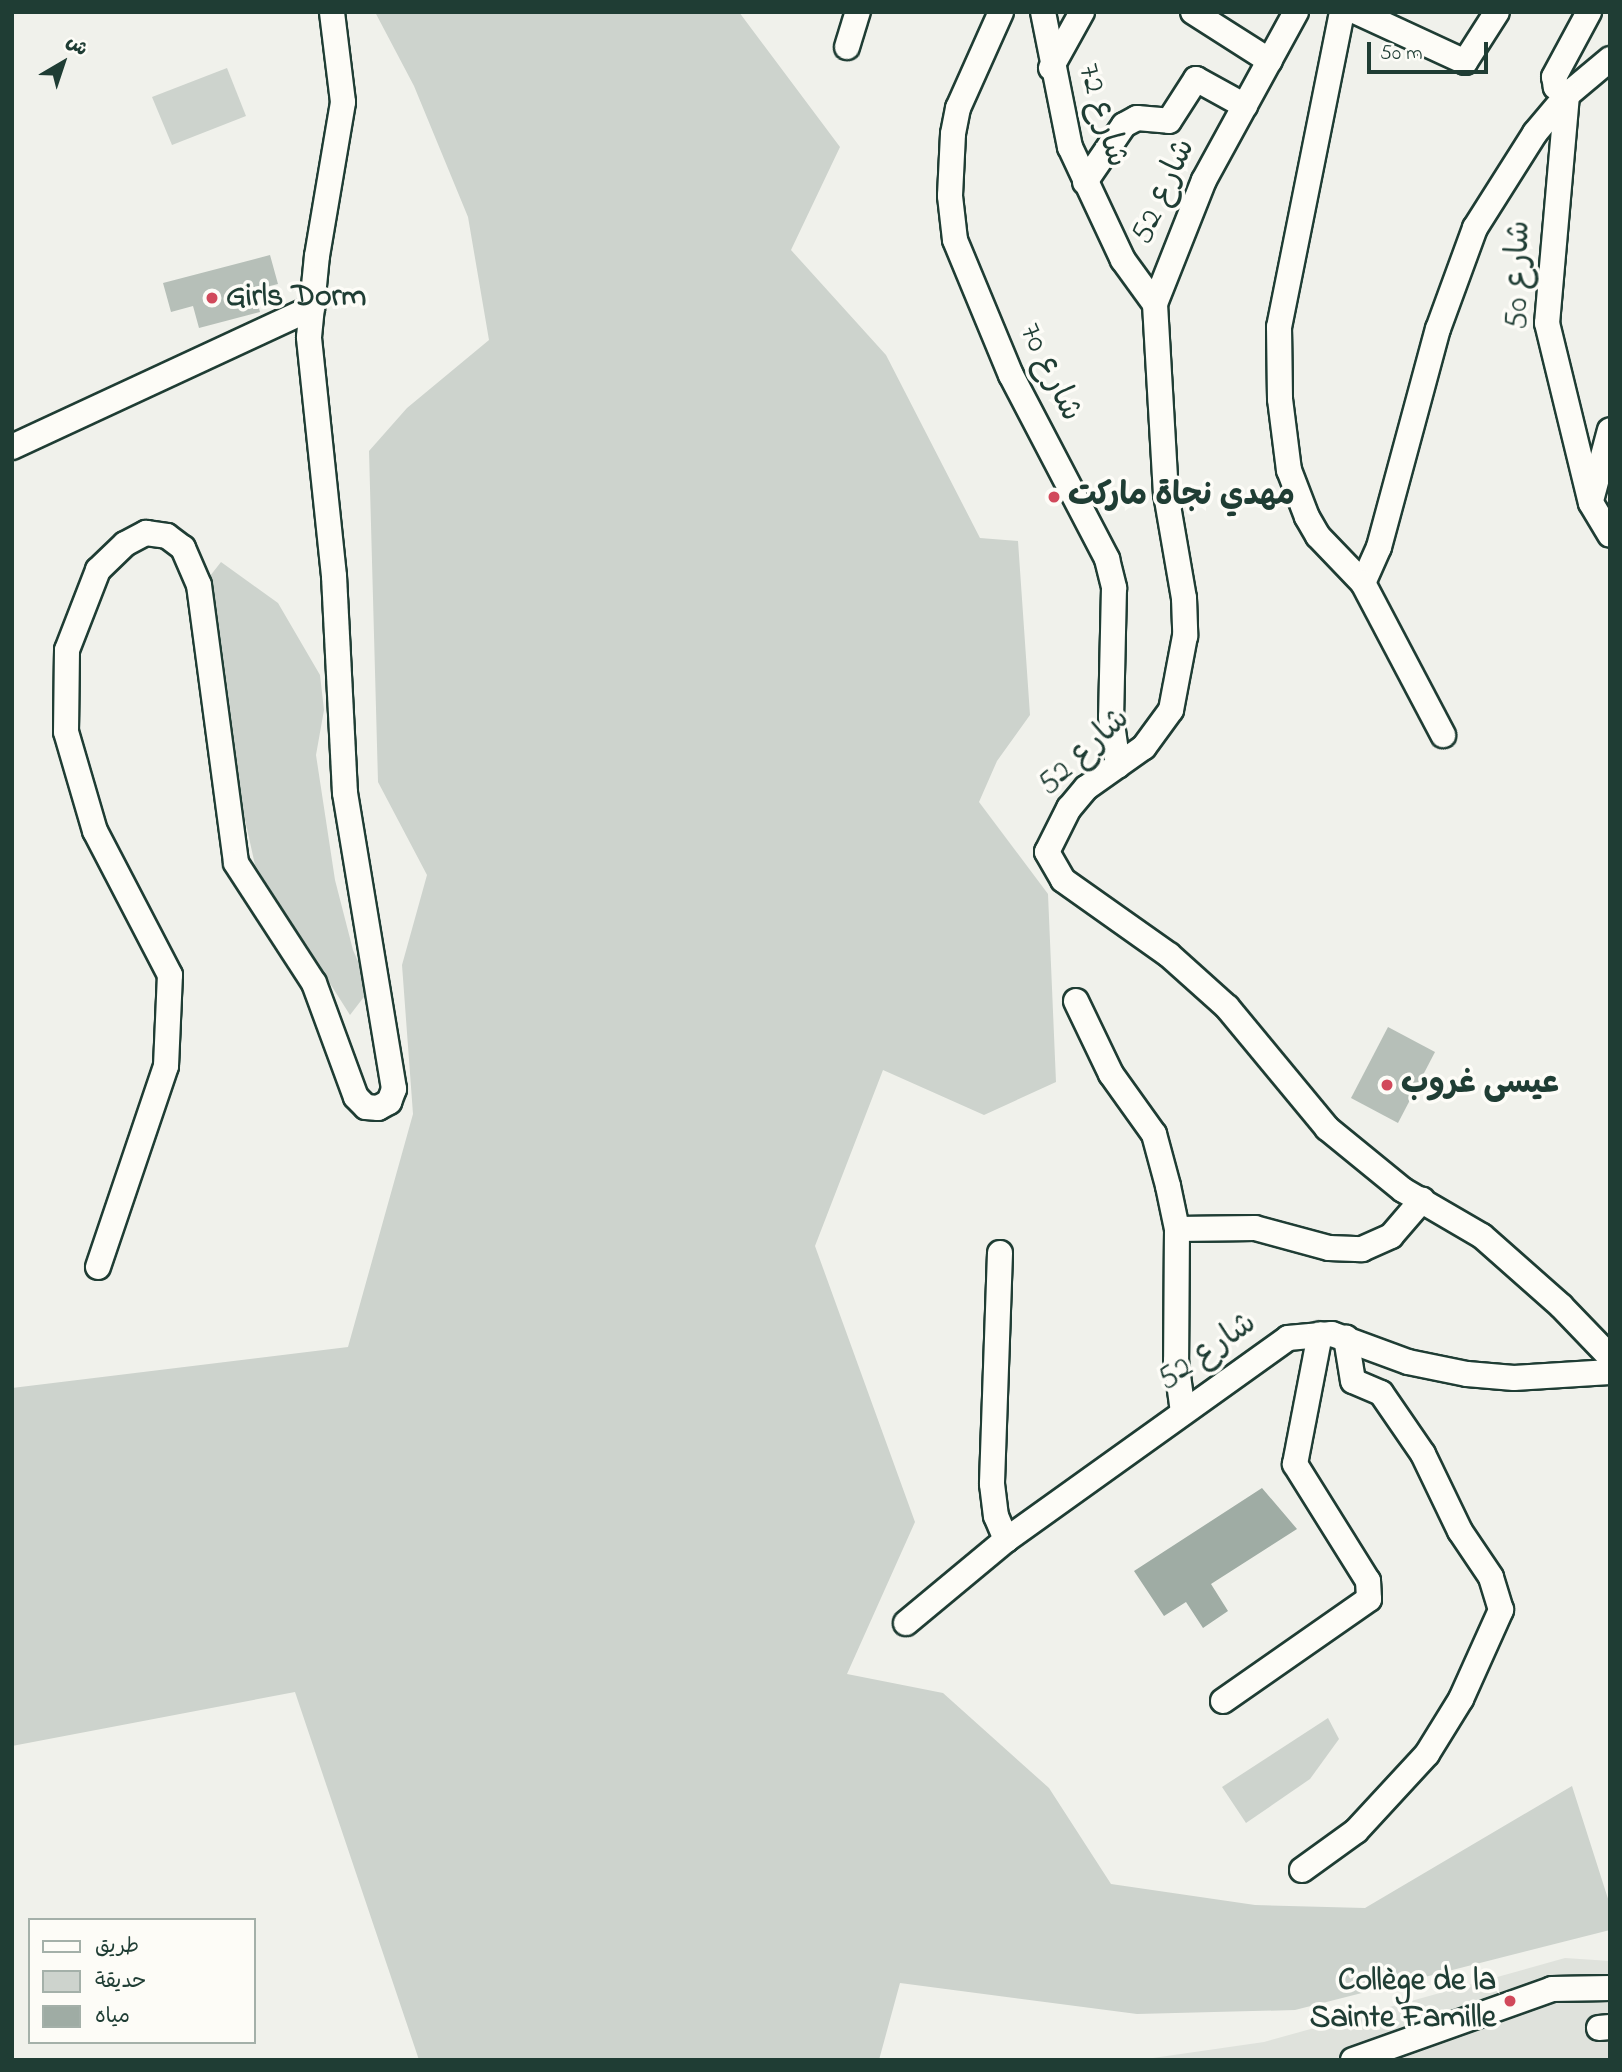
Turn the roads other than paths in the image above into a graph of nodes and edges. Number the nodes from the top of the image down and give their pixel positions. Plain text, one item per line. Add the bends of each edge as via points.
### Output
1 (858, 12) edge
2 (1002, 12) edge
3 (1043, 12) edge
4 (1082, 12) edge
5 (1193, 12) edge
6 (1296, 12) edge
7 (1342, 12) edge
8 (1357, 12) edge
9 (1497, 12) edge
10 (1590, 12) edge
11 (335, 24) edge
12 (847, 47) dead end
13 (1610, 60) edge
14 (1270, 61) junction
15 (1051, 68) junction
16 (1567, 95) junction
17 (1245, 106) junction
18 (1085, 181) junction
19 (1155, 304) junction
20 (312, 308) junction
21 (278, 322) junction
22 (309, 337) junction
23 (1610, 430) edge
24 (12, 447) edge
25 (1591, 503) junction
26 (1610, 535) edge
27 (1363, 583) junction
28 (1443, 735) dead end
29 (1118, 765) junction
30 (1076, 1001) dead end
31 (1422, 1199) junction
32 (1177, 1229) junction
33 (1000, 1253) dead end
34 (98, 1267) dead end
35 (1320, 1334) junction
36 (1346, 1338) junction
37 (1610, 1357) edge
38 (1610, 1372) edge
39 (1183, 1412) junction
40 (1006, 1540) junction
41 (905, 1623) dead end
42 (1223, 1701) dead end
43 (1302, 1870) dead end
44 (1610, 1988) edge
45 (1353, 2060) edge

1 - 12 street
2 - 29 street, شارع 70 via 958,108 950,196 955,240 1011,374 1107,559 1114,588 1111,717
3 - 15 street, شارع 72
4 - 15 street
5 - 14 street
6 - 14 street, شارع 52
7 - 27 street via 1279,327 1280,399 1289,470 1307,517 1318,536
8 - 9 street via 1465,62
10 - 16 street, شارع 50 via 1555,77 1556,88
11 - 20 street via 344,102
13 - 16 street
14 - 17 street, شارع 52
15 - 18 street, شارع 72 via 1058,108
16 - 25 street, شارع 50 via 1547,323
16 - 27 street via 1517,159 1475,228 1438,329 1382,536
17 - 18 street via 1196,79 1169,121 1137,118 1124,125
17 - 19 street, شارع 52 via 1177,237
18 - 19 street, شارع 72 via 1123,260
19 - 29 street, شارع 52 via 1166,494 1179,557 1185,636 1171,710 1144,747
20 - 21 street
20 - 22 street
21 - 22 street
21 - 24 street
22 - 34 street via 334,576 345,793 394,1089 389,1102 378,1108 366,1107 356,1097 314,983 236,863 199,585 183,548 167,536 146,533 125,544 98,570 67,650 66,732 95,831 170,975 166,1066
23 - 25 street
25 - 26 street, شارع 50
27 - 28 street
29 - 31 street, شارع 52 via 1086,788 1056,825 1047,852 1054,870 1169,955 1227,1007 1327,1128
30 - 32 street via 1111,1074 1154,1134
31 - 32 street via 1391,1236 1362,1249 1329,1248 1255,1228
31 - 37 street, شارع 52 via 1482,1236 1562,1306
32 - 39 street via 1176,1361
33 - 40 street via 992,1484 996,1516
35 - 36 street, شارع 52
35 - 39 street, شارع 52 via 1269,1347
35 - 42 street via 1295,1464 1368,1581 1368,1599
36 - 38 street, شارع 52 via 1408,1362 1467,1374 1527,1378
36 - 43 street via 1353,1381 1381,1393 1423,1454 1460,1531 1491,1577 1501,1610 1461,1699 1427,1754 1356,1831
39 - 40 street, شارع 52
40 - 41 street, شارع 52
44 - 45 street via 1552,1989

